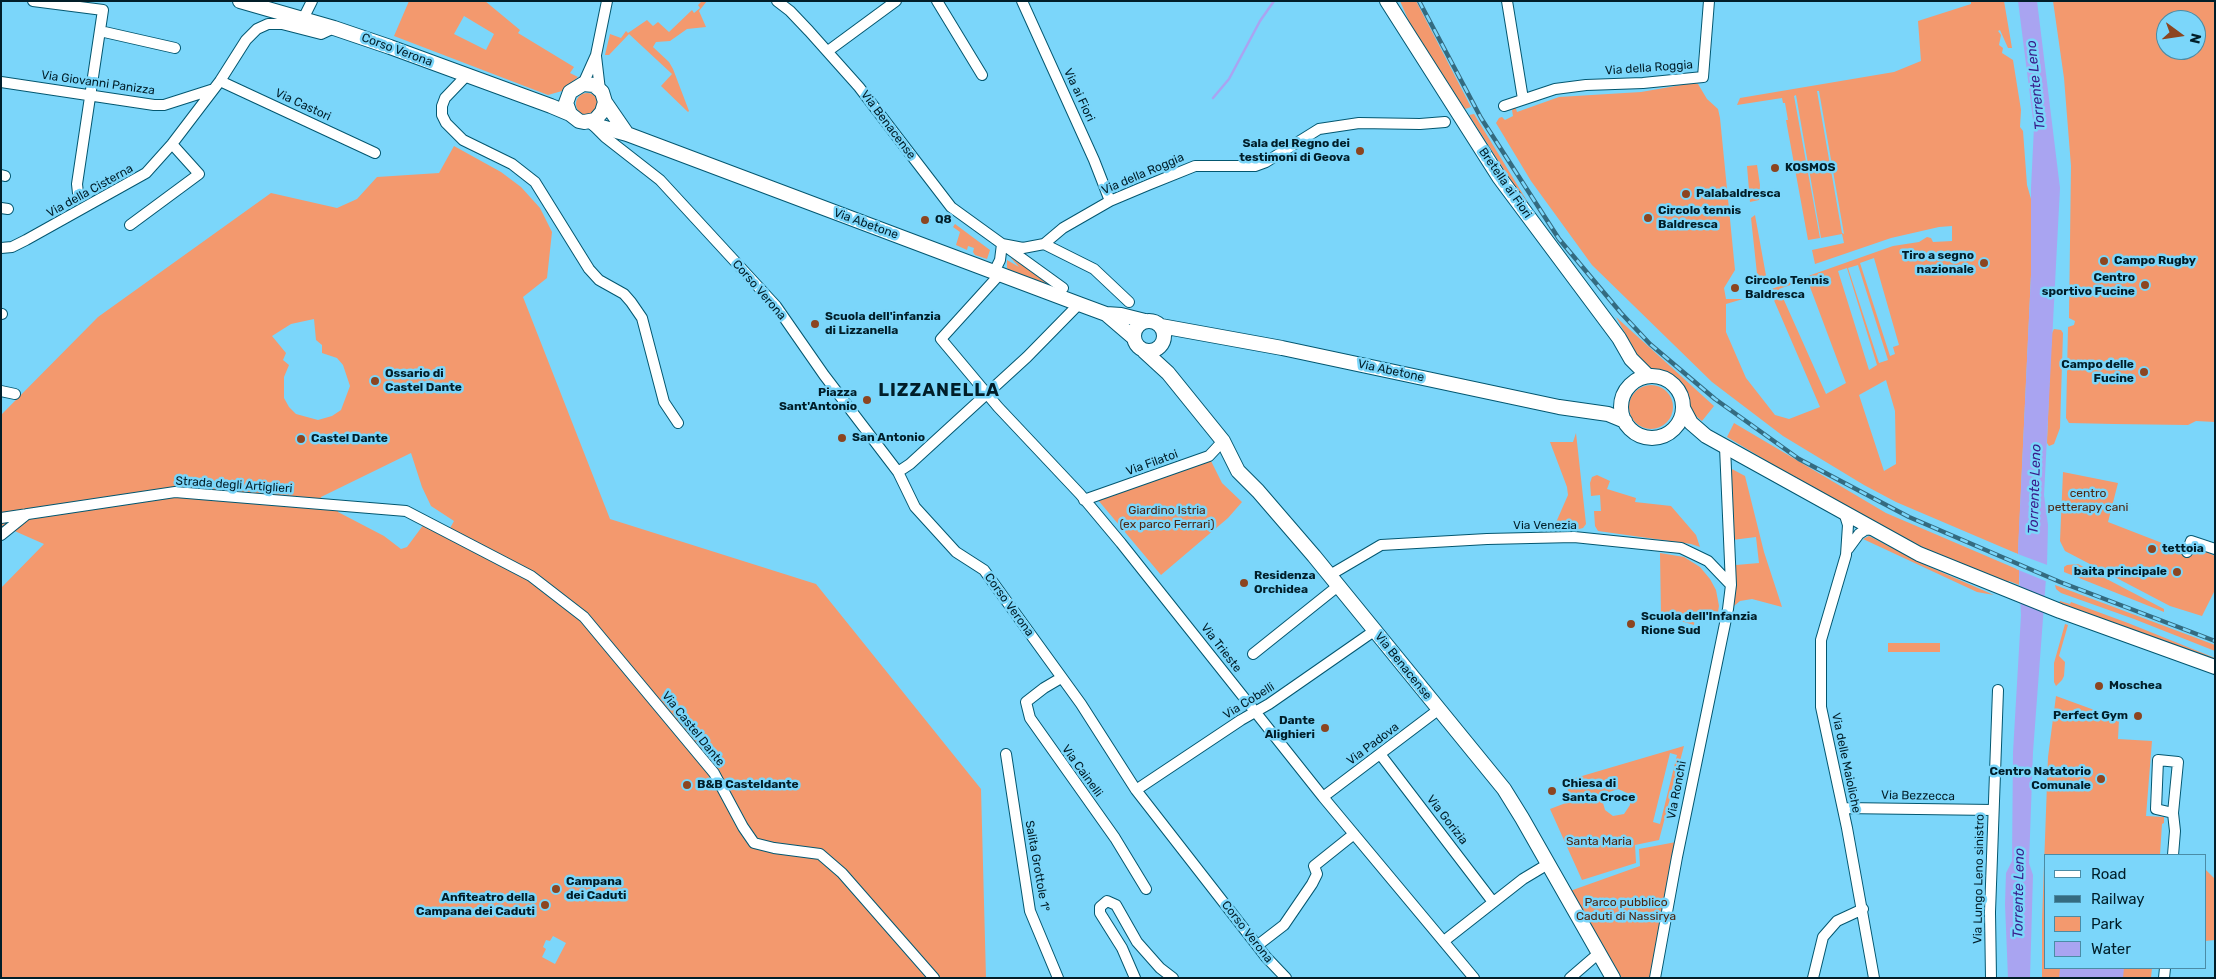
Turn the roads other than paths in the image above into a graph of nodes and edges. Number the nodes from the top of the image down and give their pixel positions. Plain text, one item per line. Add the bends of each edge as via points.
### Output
1 (33, 1) edge
2 (240, 1) edge
3 (312, 1) edge
4 (607, 1) edge
5 (777, 1) edge
6 (896, 1) edge
7 (937, 1) edge
8 (1022, 1) edge
9 (1387, 1) edge
10 (1508, 1) edge
11 (1709, 1) edge
12 (302, 19) junction
13 (334, 28) junction
14 (100, 31) junction
15 (175, 48) dead end
16 (828, 51) junction
17 (596, 55) junction
18 (467, 75) junction
19 (982, 75) dead end
20 (1, 82) edge
21 (583, 84) junction
22 (217, 85) junction
23 (89, 95) junction
24 (602, 96) junction
25 (567, 97) junction
26 (1523, 99) junction
27 (551, 106) junction
28 (1504, 106) dead end
29 (570, 114) junction
30 (590, 121) junction
31 (1445, 122) dead end
32 (627, 134) junction
33 (172, 144) junction
34 (375, 153) dead end
35 (78, 193) dead end
36 (1110, 201) junction
37 (130, 225) dead end
38 (1, 241) edge
39 (1002, 244) junction
40 (1044, 244) junction
41 (7, 248) edge
42 (997, 273) junction
43 (1064, 288) dead end
44 (1129, 302) dead end
45 (1078, 304) junction
46 (1106, 314) junction
47 (1145, 321) junction
48 (1161, 326) junction
49 (1195, 332) junction
50 (1134, 338) junction
51 (1162, 345) junction
52 (1144, 351) junction
53 (1631, 359) junction
54 (1168, 373) junction
55 (1648, 376) junction
56 (1630, 386) junction
57 (1, 391) edge
58 (15, 394) dead end
59 (988, 394) junction
60 (1683, 408) junction
61 (1586, 410) junction
62 (1625, 421) junction
63 (678, 423) dead end
64 (1670, 432) junction
65 (1706, 436) junction
66 (1223, 441) junction
67 (1725, 447) junction
68 (898, 472) junction
69 (1084, 500) junction
70 (406, 511) joint
71 (1844, 512) junction
72 (28, 513) junction
73 (3, 516) edge
74 (1874, 528) junction
75 (1, 535) edge
76 (2215, 549) edge
77 (2187, 552) dead end
78 (1846, 555) junction
79 (1334, 581) junction
80 (1731, 585) junction
81 (1374, 631) junction
82 (1253, 654) dead end
83 (2215, 667) edge
84 (1061, 678) junction
85 (1998, 690) dead end
86 (1438, 710) junction
87 (1255, 712) junction
88 (1006, 754) dead end
89 (1380, 754) junction
90 (1136, 790) junction
91 (1323, 797) junction
92 (1843, 808) junction
93 (1993, 810) junction
94 (2173, 813) junction
95 (1354, 834) junction
96 (2173, 854) edge
97 (1548, 864) junction
98 (1146, 889) dead end
99 (1493, 902) junction
100 (1863, 909) junction
101 (1444, 941) junction
102 (1258, 945) junction
103 (1599, 953) junction
104 (934, 978) edge
105 (1058, 978) edge
106 (1135, 978) edge
107 (1173, 978) edge
108 (1286, 978) edge
109 (1474, 978) edge
110 (1570, 978) edge
111 (1613, 978) edge
112 (1655, 978) edge
113 (1813, 978) edge
114 (1874, 978) edge
115 (1991, 978) edge

1 - 14 street via 103,10
2 - 12 main road, Corso Verona
3 - 12 street
4 - 17 street
5 - 16 street, Via Benacense
6 - 16 street
7 - 19 street
8 - 36 street, Via ai Fiori
9 - 53 main road, Bretella ai Fiori via 1498,177 1619,338
10 - 26 street
11 - 26 street, Via della Roggia via 1703,77 1586,85 1555,89
12 - 13 main road, Corso Verona
13 - 18 main road, Corso Verona
13 - 22 street via 322,34 282,24 263,26 251,34
14 - 15 street
14 - 23 street
16 - 39 street, Via Benacense via 877,109 951,207
17 - 21 street
17 - 24 street
18 - 27 main road, Corso Verona
18 - 63 street via 445,98 442,115 446,123 462,140 512,164 535,182 589,269 600,280 624,294 642,318 664,402
20 - 23 street, Via Giovanni Panizza
21 - 24 main road via 594,85
21 - 25 main road via 573,88
22 - 23 street, Via Giovanni Panizza via 164,105
22 - 33 street, Via della Cisterna
22 - 34 street, Via Castori
23 - 35 street
24 - 30 main road via 599,116
24 - 32 main road
25 - 27 main road
25 - 29 main road
26 - 28 street, Via della Roggia
27 - 29 main road, Corso Verona
29 - 30 main road via 579,121
30 - 32 main road, Via Abetone
30 - 68 street, Corso Verona via 605,137 660,180 776,306 824,375 860,416
31 - 36 street, Via della Roggia via 1359,122 1320,129 1255,166 1195,166
32 - 42 main road, Via Abetone
33 - 37 street via 198,174
33 - 41 street, Via della Cisterna via 146,173
36 - 40 street, Via della Roggia via 1063,228
38 - 41 street
39 - 40 street via 1023,248
39 - 42 street
39 - 43 street, Via Benacense
40 - 44 street via 1094,269
42 - 45 main road, Via Abetone
42 - 59 street, Via Trieste via 941,339
45 - 46 main road, Via Abetone
45 - 59 street
46 - 47 main road
46 - 50 main road
47 - 48 main road
47 - 50 main road via 1135,329
48 - 49 main road, Via Abetone
48 - 51 main road via 1164,335
49 - 51 main road
49 - 61 main road, Via Abetone
50 - 52 main road
51 - 52 main road via 1153,351
51 - 54 main road, Via Benacense
52 - 54 main road, Via Benacense
53 - 55 main road, Bretella ai Fiori
53 - 56 main road, Bretella ai Fiori
54 - 66 main road, Via Benacense
55 - 56 main road
55 - 60 main road via 1673,384 1682,398
56 - 61 main road via 1611,404
56 - 62 main road via 1622,408
57 - 58 street
59 - 68 street
59 - 69 street, Via Trieste
60 - 64 main road via 1678,424
60 - 65 main road via 1691,423
61 - 62 main road
62 - 64 main road via 1633,431 1649,438
64 - 65 main road
65 - 67 main road
66 - 69 street, Via Filatoi via 1209,456
66 - 79 main road, Via Benacense via 1238,471 1258,490
67 - 71 main road
67 - 80 street
68 - 84 street, Corso Verona via 915,508 956,552 984,570
69 - 87 street, Via Trieste
70 - 72 street, Strada degli Artiglieri via 175,492
70 - 104 street, Via Castel Dante via 531,576 584,618 714,773 754,843 820,854 842,873
71 - 74 main road
71 - 78 street, Via delle Maioliche via 1848,525
72 - 73 street, Strada degli Artiglieri
72 - 75 street
74 - 78 street, Via delle Maioliche via 1859,534
74 - 83 main road via 1919,554 2060,611
76 - 77 street via 2191,541
78 - 92 street, Via delle Maioliche via 1824,626 1821,660 1821,708
79 - 80 street, Via Venezia via 1381,545 1574,538 1681,548 1708,561
79 - 81 main road, Via Benacense
79 - 82 street, Via Venezia
80 - 112 street, Via Ronchi
81 - 86 main road, Via Benacense
81 - 87 street, Via Cobelli
84 - 90 street, Corso Verona
84 - 98 street, Via Cainelli via 1026,702 1030,718 1115,838
85 - 93 street, Via Lungo Leno sinistro
86 - 89 street, Via Padova
86 - 97 main road, Via Benacense via 1504,789
87 - 90 street, Via Cobelli
87 - 91 street, Via Trieste
88 - 105 street, Salita Grottole 1° via 1030,911
89 - 91 street, Via Padova
89 - 99 street, Via Gorizia
90 - 102 street, Corso Verona
91 - 95 street, Via Trieste
92 - 93 street, Via Bezzecca
92 - 100 street, Via delle Maioliche
93 - 115 street, Via Lungo Leno sinistro
94 - 94 street via 2178,762 2158,760 2156,809
94 - 96 street
95 - 101 street, Via Trieste
95 - 102 street via 1314,866 1317,874 1312,884 1284,925
97 - 99 street
97 - 103 main road, Via Benacense
99 - 101 street
100 - 113 street via 1837,921 1823,936
100 - 114 street, Via delle Maioliche
101 - 109 street, Via Trieste
102 - 108 street, Corso Verona
103 - 110 street
103 - 111 main road, Via Benacense
106 - 107 street via 1122,948 1100,913 1100,907 1107,901 1116,904 1137,942

